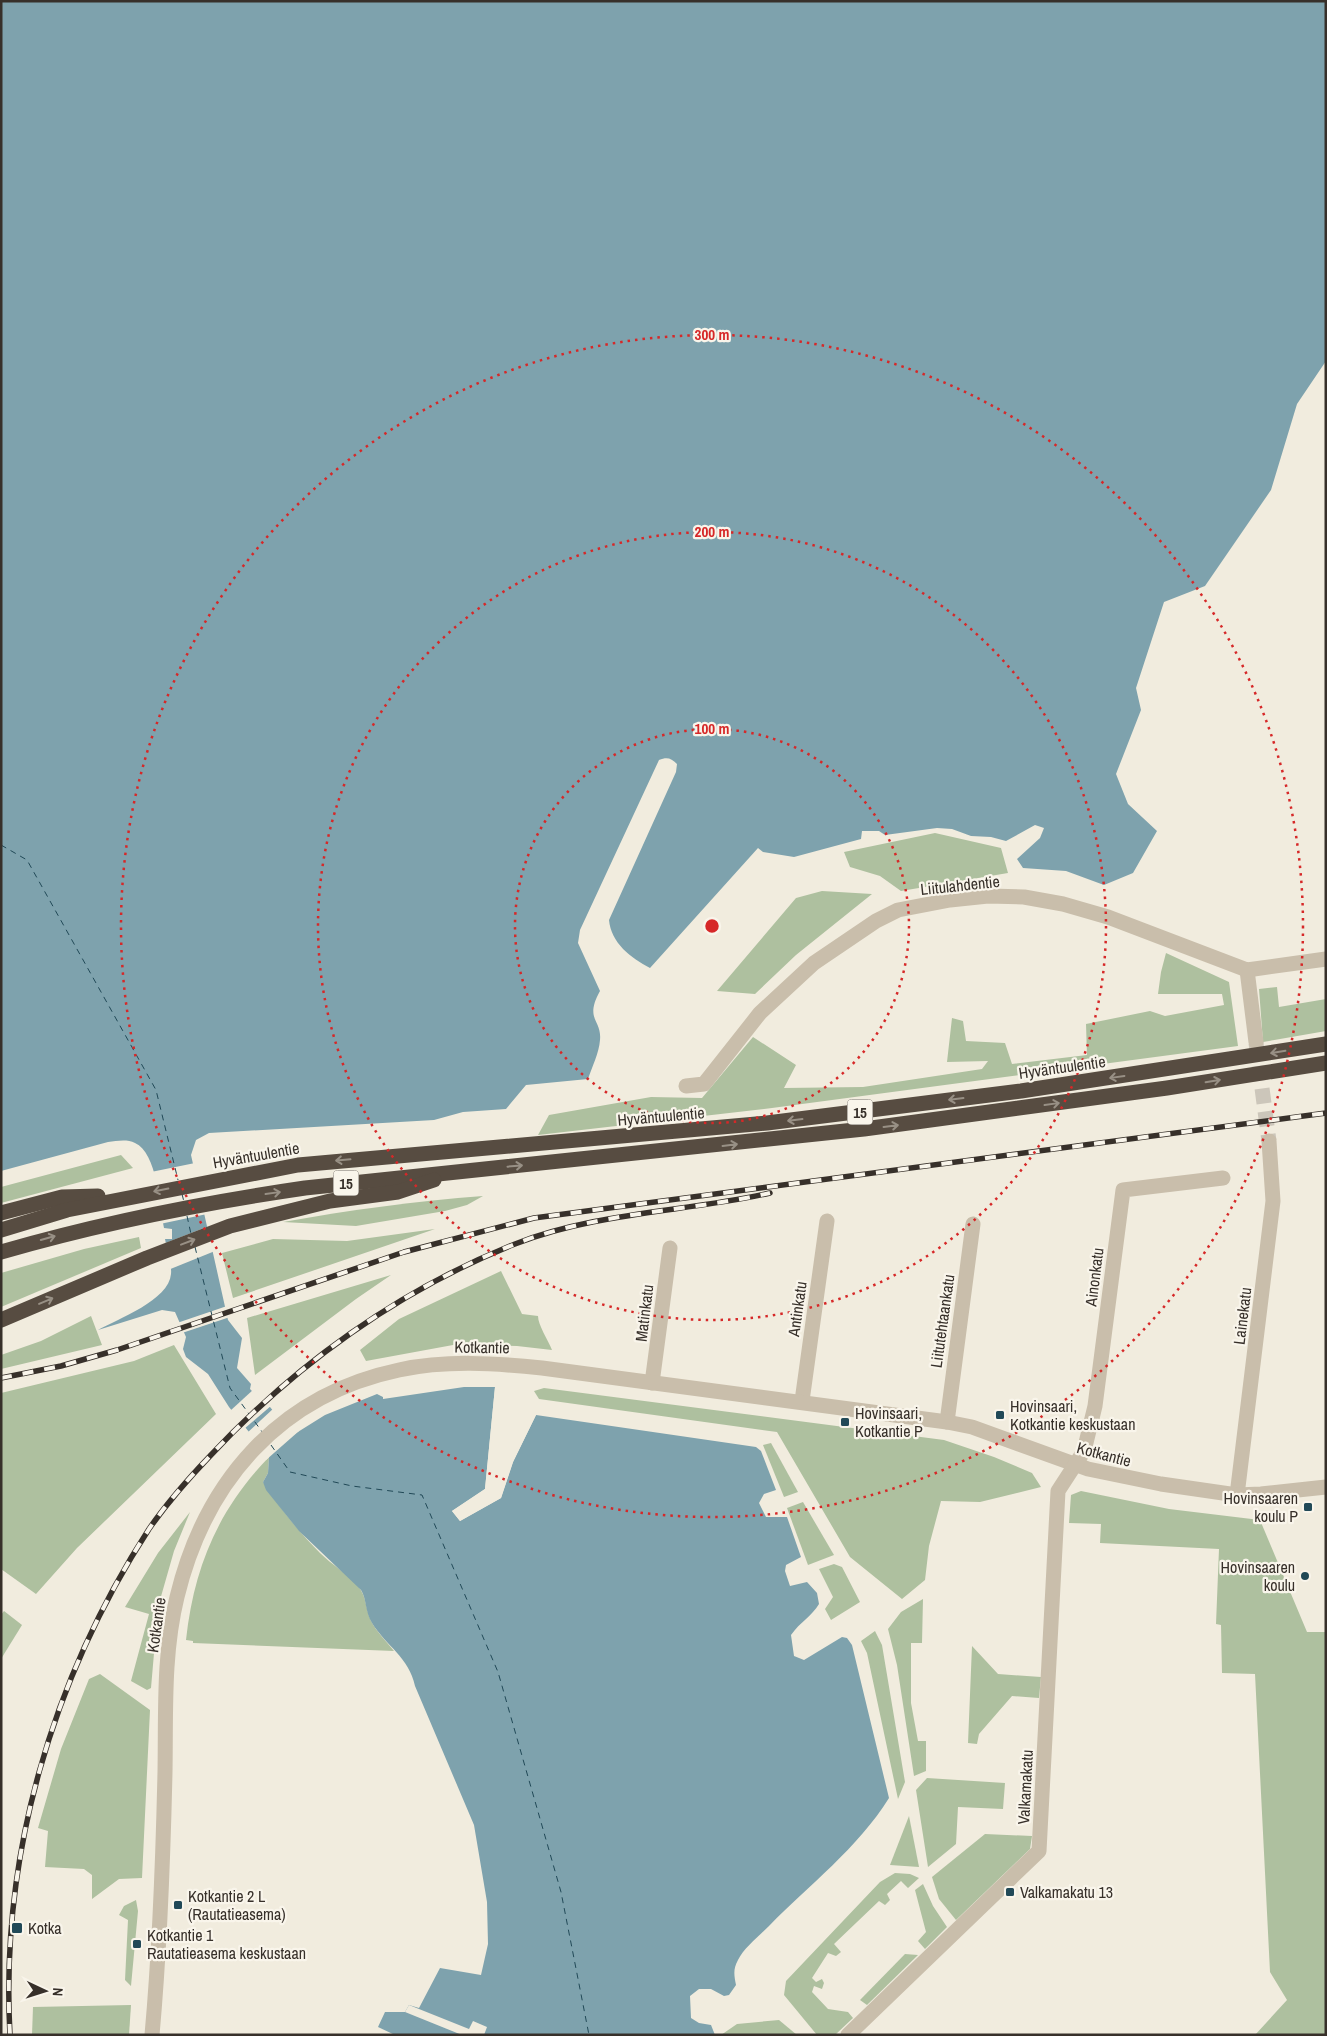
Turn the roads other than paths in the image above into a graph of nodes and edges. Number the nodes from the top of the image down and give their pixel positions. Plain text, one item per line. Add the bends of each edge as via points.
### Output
1 (1326, 959) edge
2 (1247, 970) junction
3 (1256, 1042) tunnel mouth
4 (1326, 1044) edge
5 (1326, 1062) edge
6 (686, 1086) dead end
7 (1269, 1141) tunnel mouth
8 (466, 1170) junction
9 (1223, 1178) dead end
10 (135, 1195) junction
11 (1, 1212) edge
12 (827, 1221) dead end
13 (973, 1224) dead end
14 (1, 1230) edge
15 (670, 1248) dead end
16 (1, 1252) edge
17 (1, 1320) edge
18 (652, 1382) junction
19 (802, 1401) junction
20 (947, 1422) junction
21 (1075, 1465) junction
22 (1326, 1487) edge
23 (1237, 1494) junction
24 (152, 2035) edge
25 (848, 2035) edge

1 - 2 street, Liitulahdentie
2 - 3 street
2 - 6 street, Liitulahdentie via 1108,917 1063,904 1033,899 978,897 898,910 814,963 760,1012 704,1084
4 -> 10 highway, Hyväntuulentie / 15 via 1022,1091 777,1122 298,1165
8 -> 5 highway, 15 via 864,1129 1167,1088
7 - 23 street, Lainekatu via 1273,1201
16 -> 8 highway, 15 via 64,1234 225,1200
17 -> 8 highway via 230,1226 330,1201 398,1192
9 - 21 street, Ainonkatu via 1123,1190 1095,1406 1084,1451
10 - 11 highway via 62,1197
10 - 14 highway, Hyväntuulentie / 15 via 67,1210
12 - 19 street, Antinkatu
13 - 20 street, Liitutehtaankatu
15 - 18 street, Matinkatu
18 - 19 street, Kotkantie
18 - 24 street, Kotkantie via 496,1363 400,1370 327,1394 289,1418 247,1456 218,1494 194,1542 176,1599 166,1695
19 - 20 street, Kotkantie
20 - 21 street, Kotkantie via 972,1427
21 - 23 street, Kotkantie via 1123,1478
21 - 25 street, Valkamakatu via 1058,1491 1039,1851
22 - 23 street, Kotkantie

